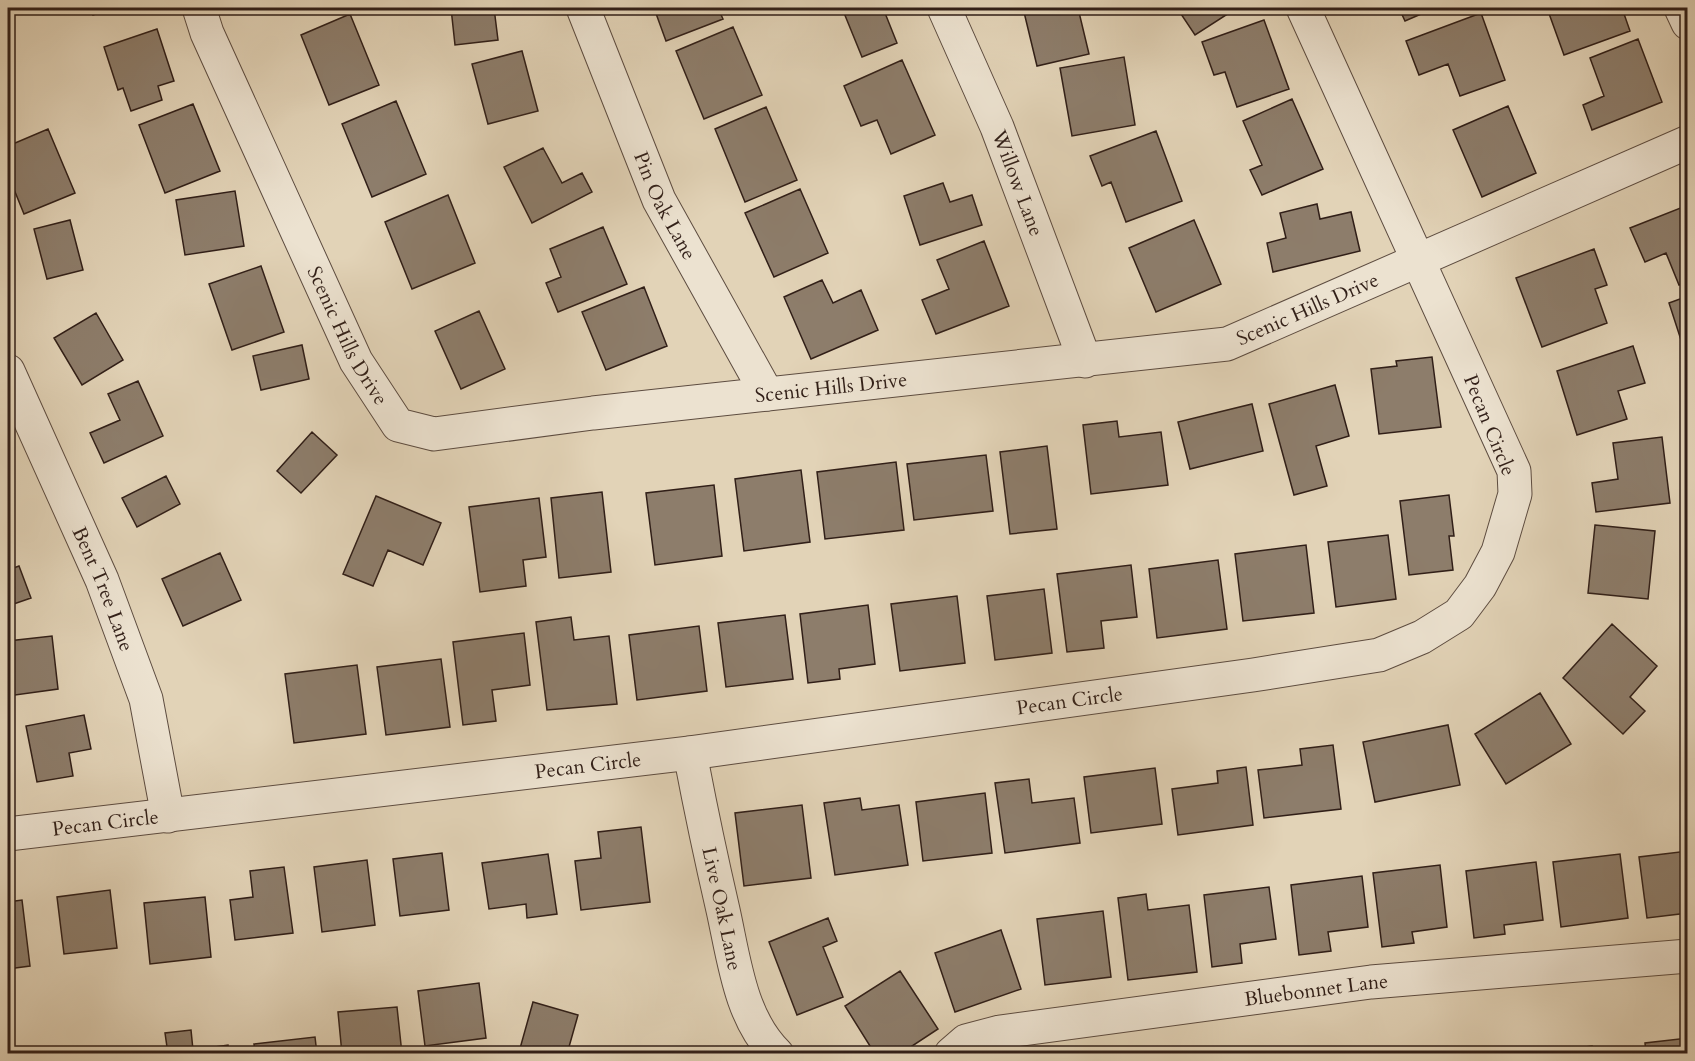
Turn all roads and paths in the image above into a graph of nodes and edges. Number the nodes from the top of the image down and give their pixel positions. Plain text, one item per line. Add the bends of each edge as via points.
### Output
1 (199, 8) edge
2 (582, 8) edge
3 (944, 8) edge
4 (1303, 8) edge
5 (1681, 8) edge
6 (1688, 23) edge
7 (1688, 142) edge
8 (1419, 260) junction
9 (1085, 361) junction
10 (8, 371) edge
11 (767, 394) junction
12 (690, 753) junction
13 (168, 816) junction
14 (8, 834) edge
15 (1688, 956) edge
16 (777, 1053) edge
17 (951, 1053) edge

1 - 11 street, Scenic Hills Drive via 356,361 398,425 434,434
2 - 11 street, Pin Oak Lane via 659,200
3 - 9 street, Willow Lane via 997,126
4 - 8 street, Pecan Circle
5 - 6 street
7 - 8 street, Scenic Hills Drive
8 - 9 street, Scenic Hills Drive via 1227,344
8 - 12 street, Pecan Circle via 1514,471 1515,494 1498,552 1459,614 1422,637 1379,655
9 - 11 street, Scenic Hills Drive
10 - 13 street, Bent Tree Lane via 102,580 146,699
12 - 13 street, Pecan Circle
12 - 16 street, Live Oak Lane via 743,996 766,1043
13 - 14 street, Pecan Circle
15 - 17 street, Bluebonnet Lane via 1371,982 1000,1032 966,1041

